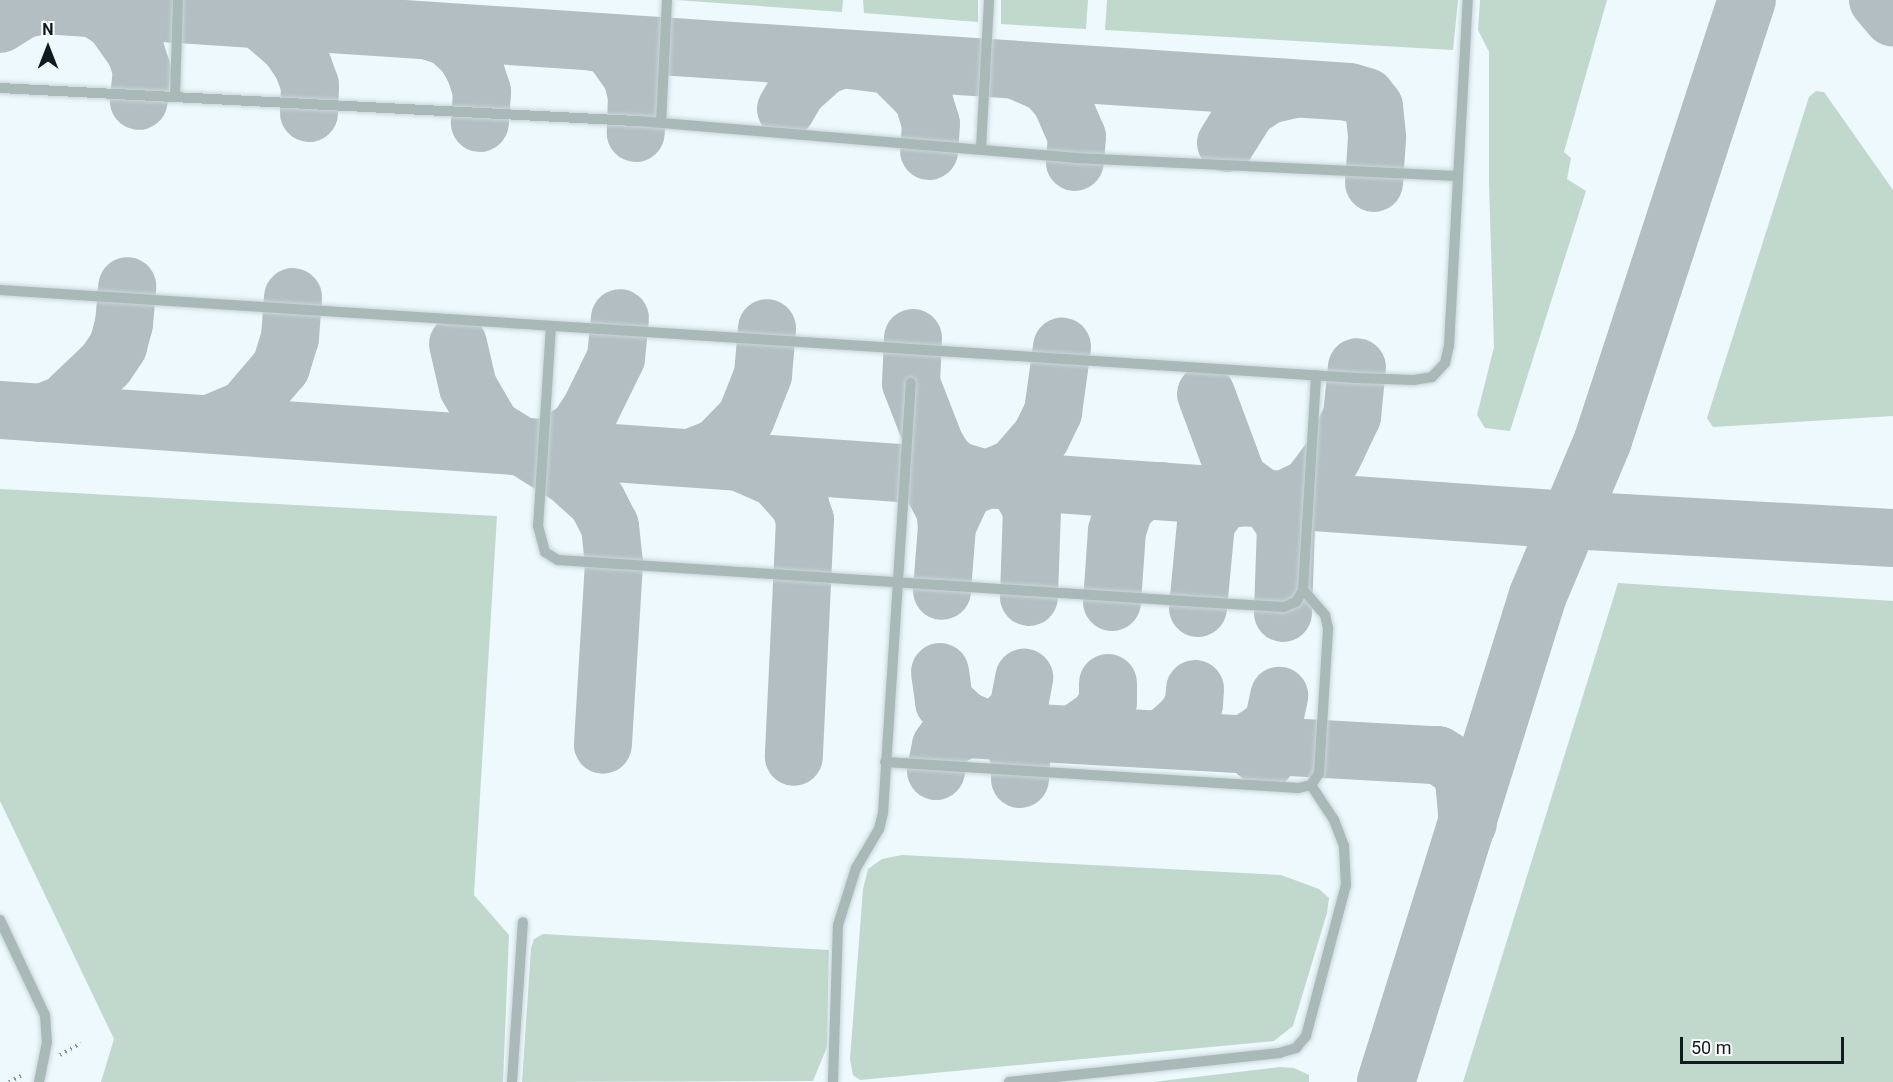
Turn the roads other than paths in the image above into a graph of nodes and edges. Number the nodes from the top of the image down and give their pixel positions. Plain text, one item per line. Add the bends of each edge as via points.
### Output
1 (178, 0) edge
2 (667, 0) edge
3 (989, 0) edge
4 (1468, 0) edge
5 (0, 88) edge
6 (175, 96) junction
7 (661, 123) junction
8 (981, 148) junction
9 (1456, 176) junction
10 (0, 290) edge
11 (551, 326) junction
12 (1316, 375) junction
13 (911, 382) dead end
14 (898, 582) junction
15 (1303, 590) junction
16 (885, 762) junction
17 (1311, 785) junction
18 (0, 920) edge
19 (523, 922) dead end
20 (39, 1082) edge
21 (512, 1082) edge
22 (833, 1082) edge
23 (1009, 1082) edge

1 - 6 lane
2 - 7 lane
3 - 8 lane
4 - 9 lane
5 - 6 lane
6 - 7 lane
7 - 8 lane
8 - 9 lane via 1225,167
9 - 12 lane via 1445,363 1432,377 1414,380
10 - 11 lane
11 - 12 lane
11 - 14 lane via 538,526 545,552 558,560
12 - 15 lane
13 - 14 lane
14 - 15 lane via 1284,607 1296,602
14 - 16 lane
15 - 17 lane via 1325,615 1328,628 1319,773
16 - 17 lane via 1273,787
16 - 22 lane via 879,828 856,868 838,925
17 - 23 lane via 1334,820 1344,846 1346,885 1306,1036 1296,1048
18 - 20 lane via 45,1015 47,1041
19 - 21 lane

